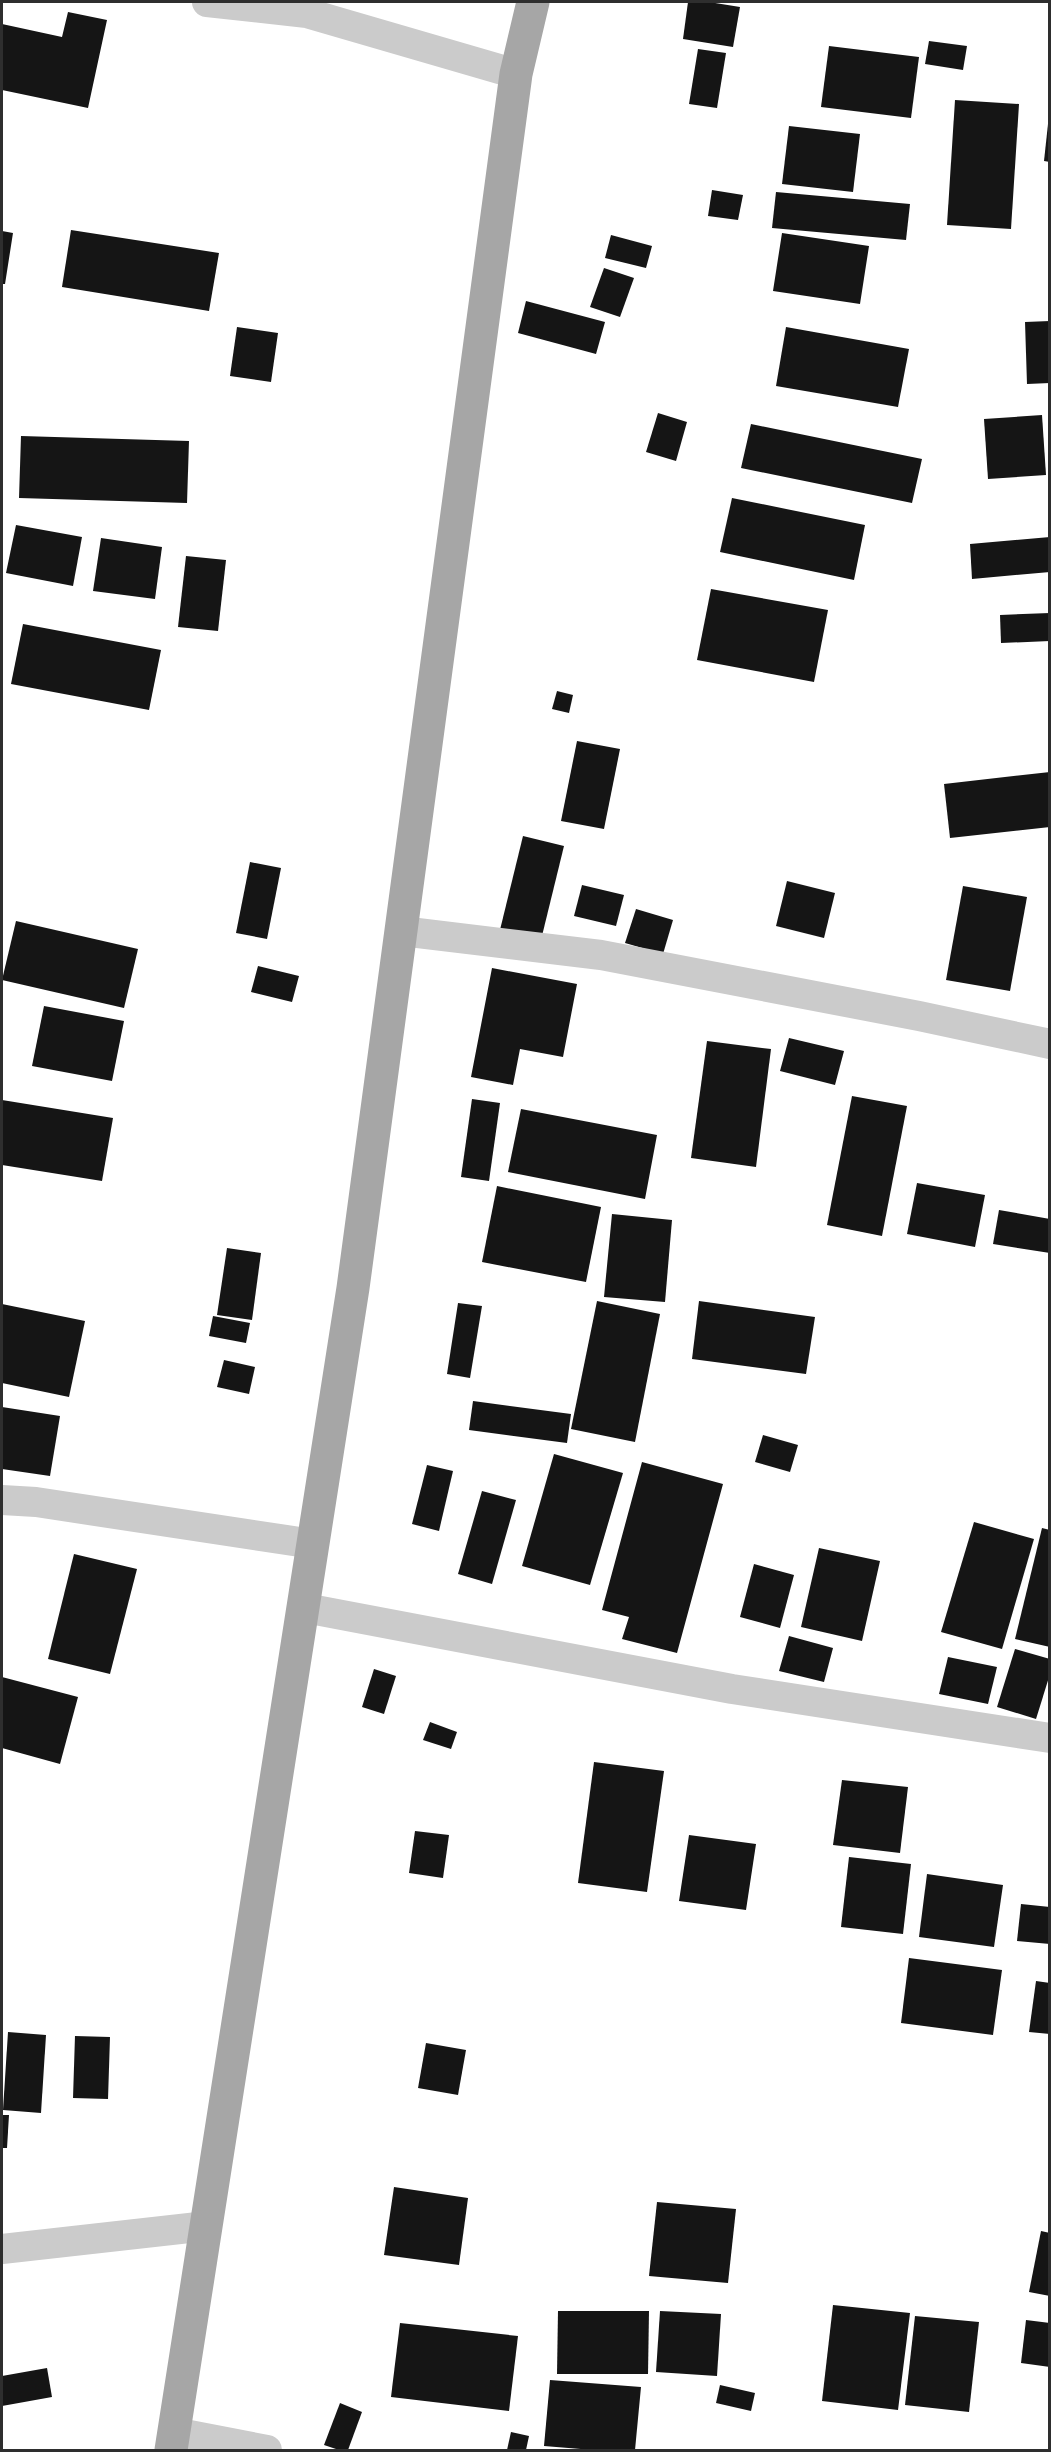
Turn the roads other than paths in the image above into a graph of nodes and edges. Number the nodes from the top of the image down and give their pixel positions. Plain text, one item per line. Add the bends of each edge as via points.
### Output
1 (207, 2) edge
2 (533, 2) edge
3 (516, 74) junction
4 (401, 931) junction
5 (1050, 1044) edge
6 (2, 1500) edge
7 (313, 1544) junction
8 (305, 1608) junction
9 (1050, 1738) edge
10 (207, 2226) junction
11 (2, 2249) edge
12 (172, 2441) edge
13 (267, 2451) edge

1 - 3 street via 307,14
2 - 3 main road
3 - 4 main road
4 - 5 street via 601,955
4 - 7 main road via 353,1288
6 - 7 street
7 - 8 main road
8 - 9 street via 732,1689
8 - 10 main road
10 - 11 street
10 - 12 main road
12 - 13 street

